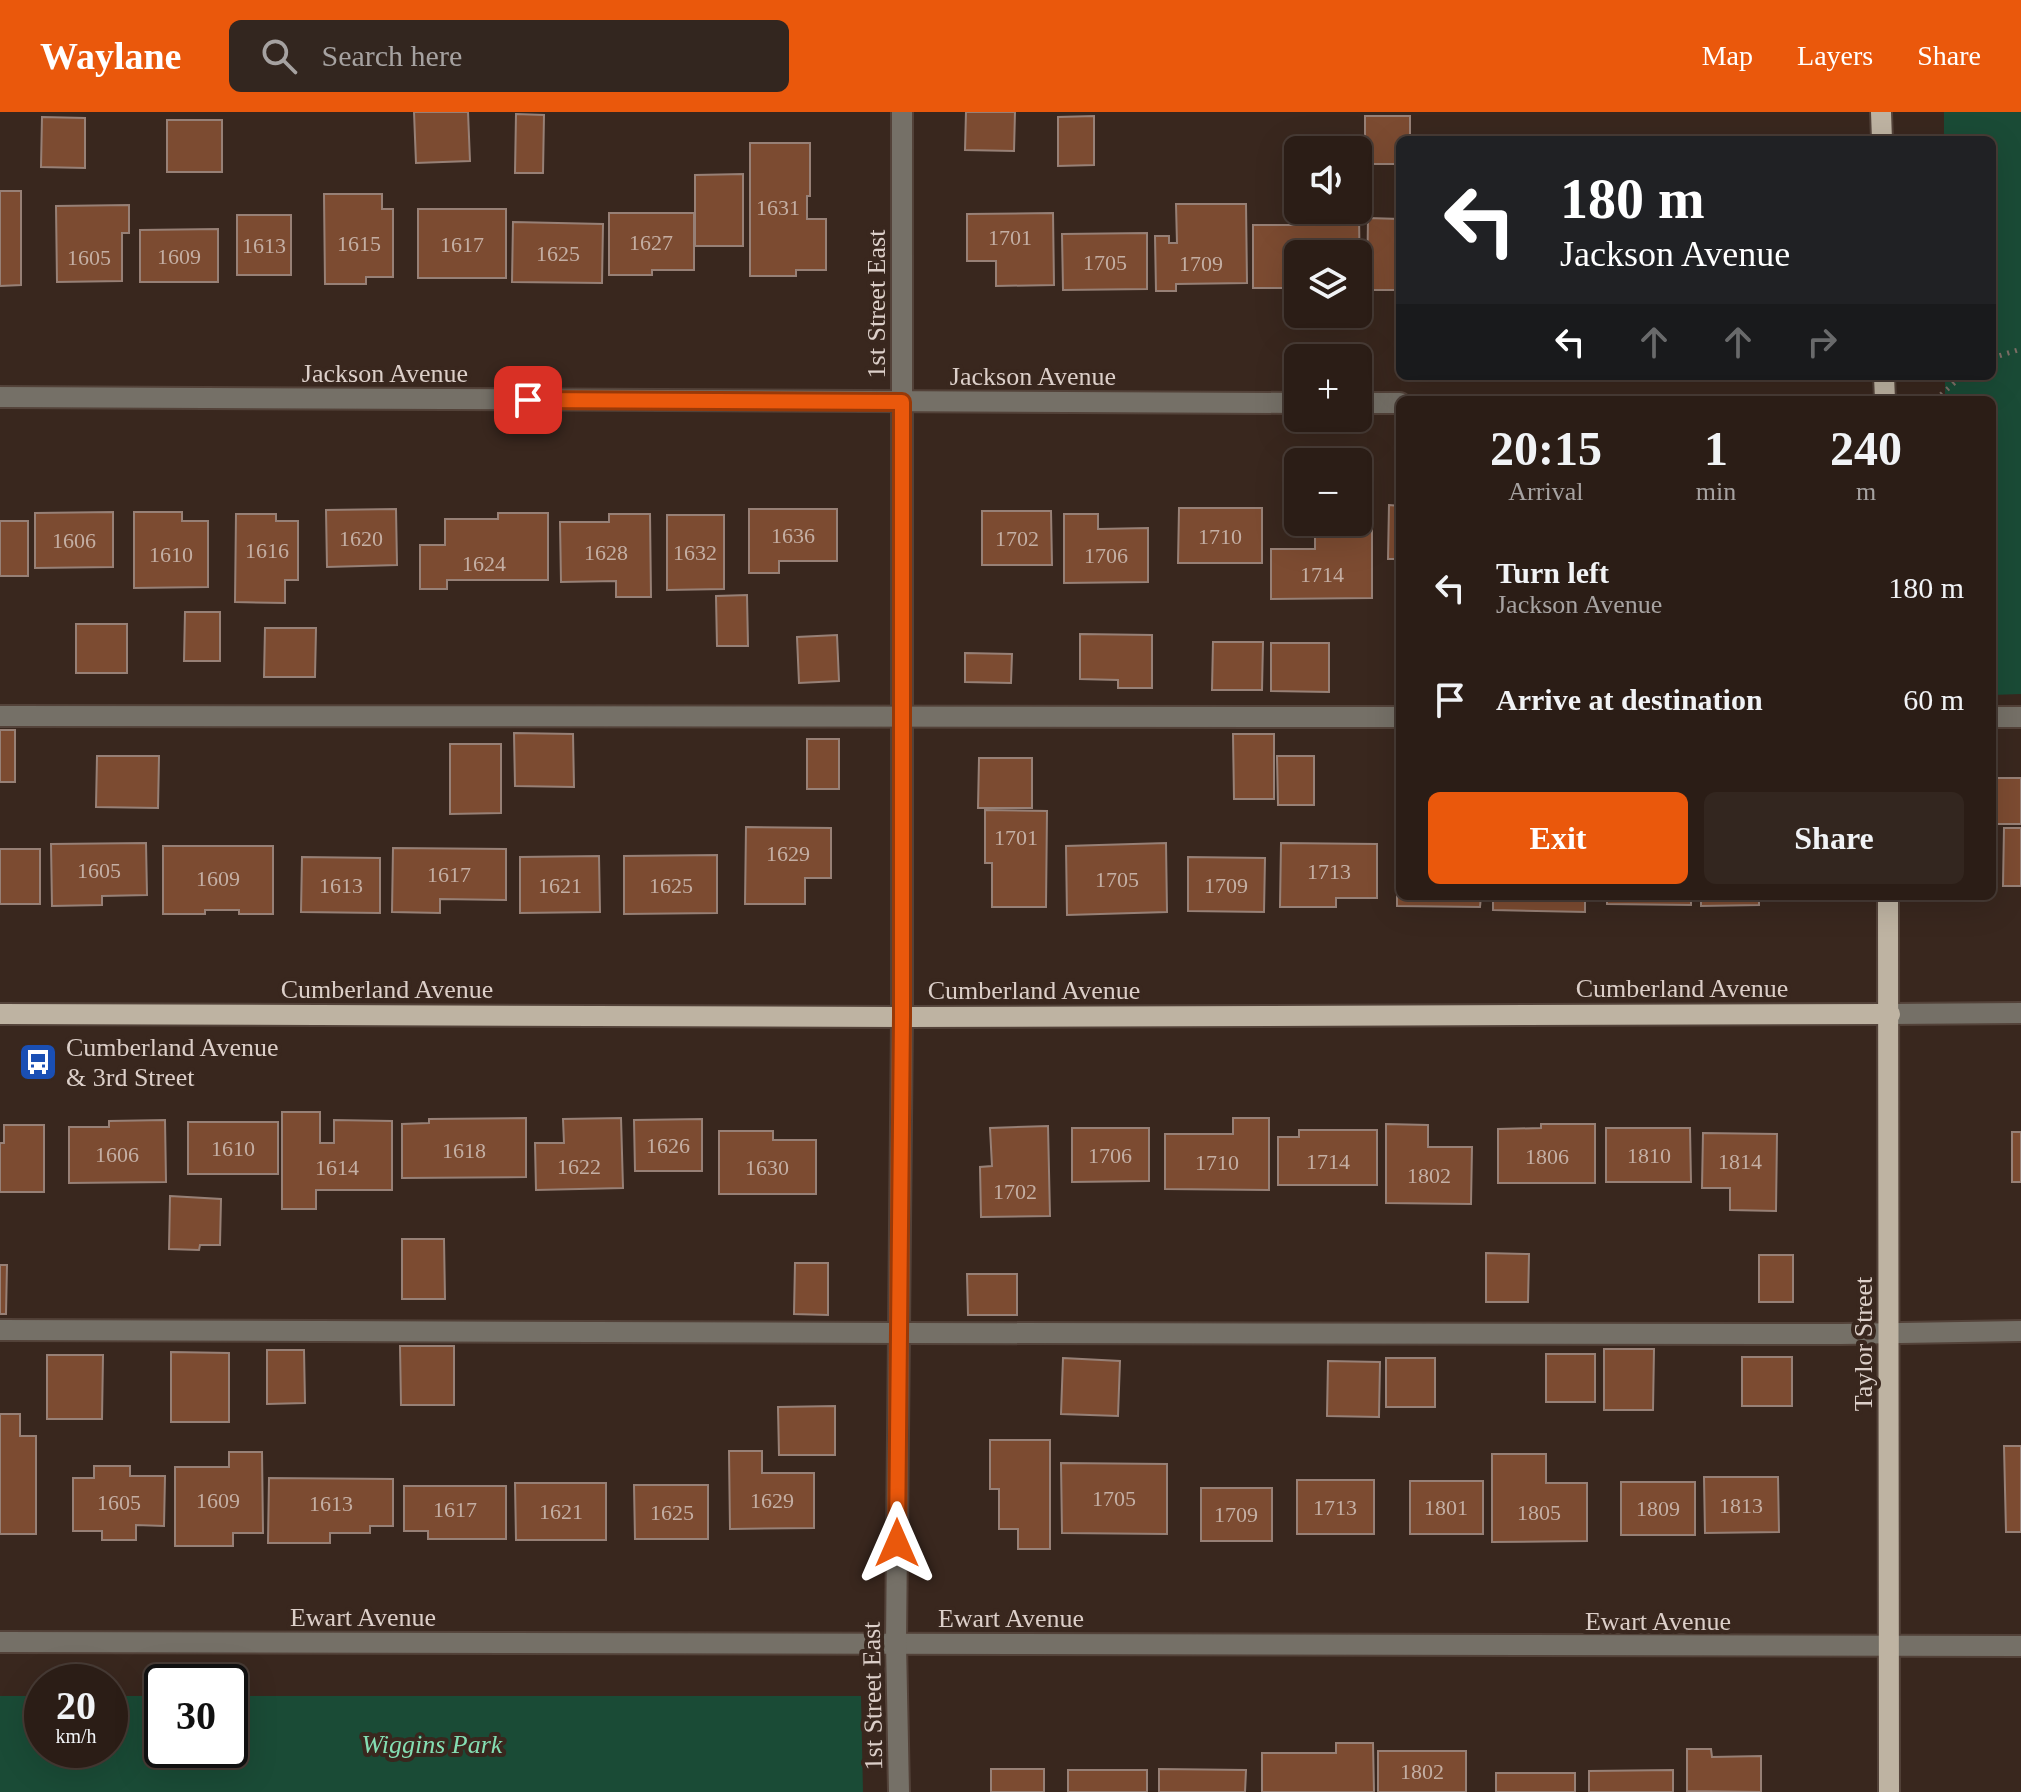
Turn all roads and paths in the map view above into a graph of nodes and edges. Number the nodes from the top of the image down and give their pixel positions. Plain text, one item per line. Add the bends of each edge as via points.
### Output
1 (902, 112) edge
2 (1881, 112) edge
3 (1882, 136) edge
4 (2021, 349) edge
5 (1996, 357) edge
6 (1958, 380) edge
7 (1940, 396) edge
8 (0, 397) edge
9 (902, 402) junction
10 (1284, 403) edge
11 (1372, 403) edge
12 (1396, 403) edge
13 (0, 716) edge
14 (902, 717) junction
15 (1396, 717) edge
16 (1996, 717) edge
17 (2021, 717) edge
18 (1888, 900) edge
19 (2021, 1013) edge
20 (0, 1014) edge
21 (1890, 1014) junction
22 (902, 1017) junction
23 (0, 1330) edge
24 (2021, 1331) edge
25 (1888, 1332) junction
26 (899, 1333) junction
27 (0, 1642) edge
28 (896, 1644) junction
29 (2021, 1646) edge
30 (1890, 1647) junction
31 (899, 1792) edge
32 (1889, 1792) edge

1 - 9 street, 1st Street East
2 - 3 main road
4 - 5 path
6 - 7 path
8 - 9 street, Jackson Avenue
9 - 10 street, Jackson Avenue
9 - 14 street, 1st Street East
11 - 12 street
13 - 14 street
14 - 15 street
14 - 22 street, 1st Street East
16 - 17 street
18 - 21 main road, Taylor Street
19 - 21 street, Cumberland Avenue
20 - 22 main road, Cumberland Avenue
21 - 22 main road, Cumberland Avenue
21 - 25 main road, Taylor Street
22 - 26 street, 1st Street East
23 - 26 street
24 - 25 street
25 - 26 street
25 - 30 main road, Taylor Street
26 - 28 street, 1st Street East
27 - 28 street, Ewart Avenue
28 - 30 street, Ewart Avenue
28 - 31 street, 1st Street East
29 - 30 street, Ewart Avenue
30 - 32 main road, Taylor Street

